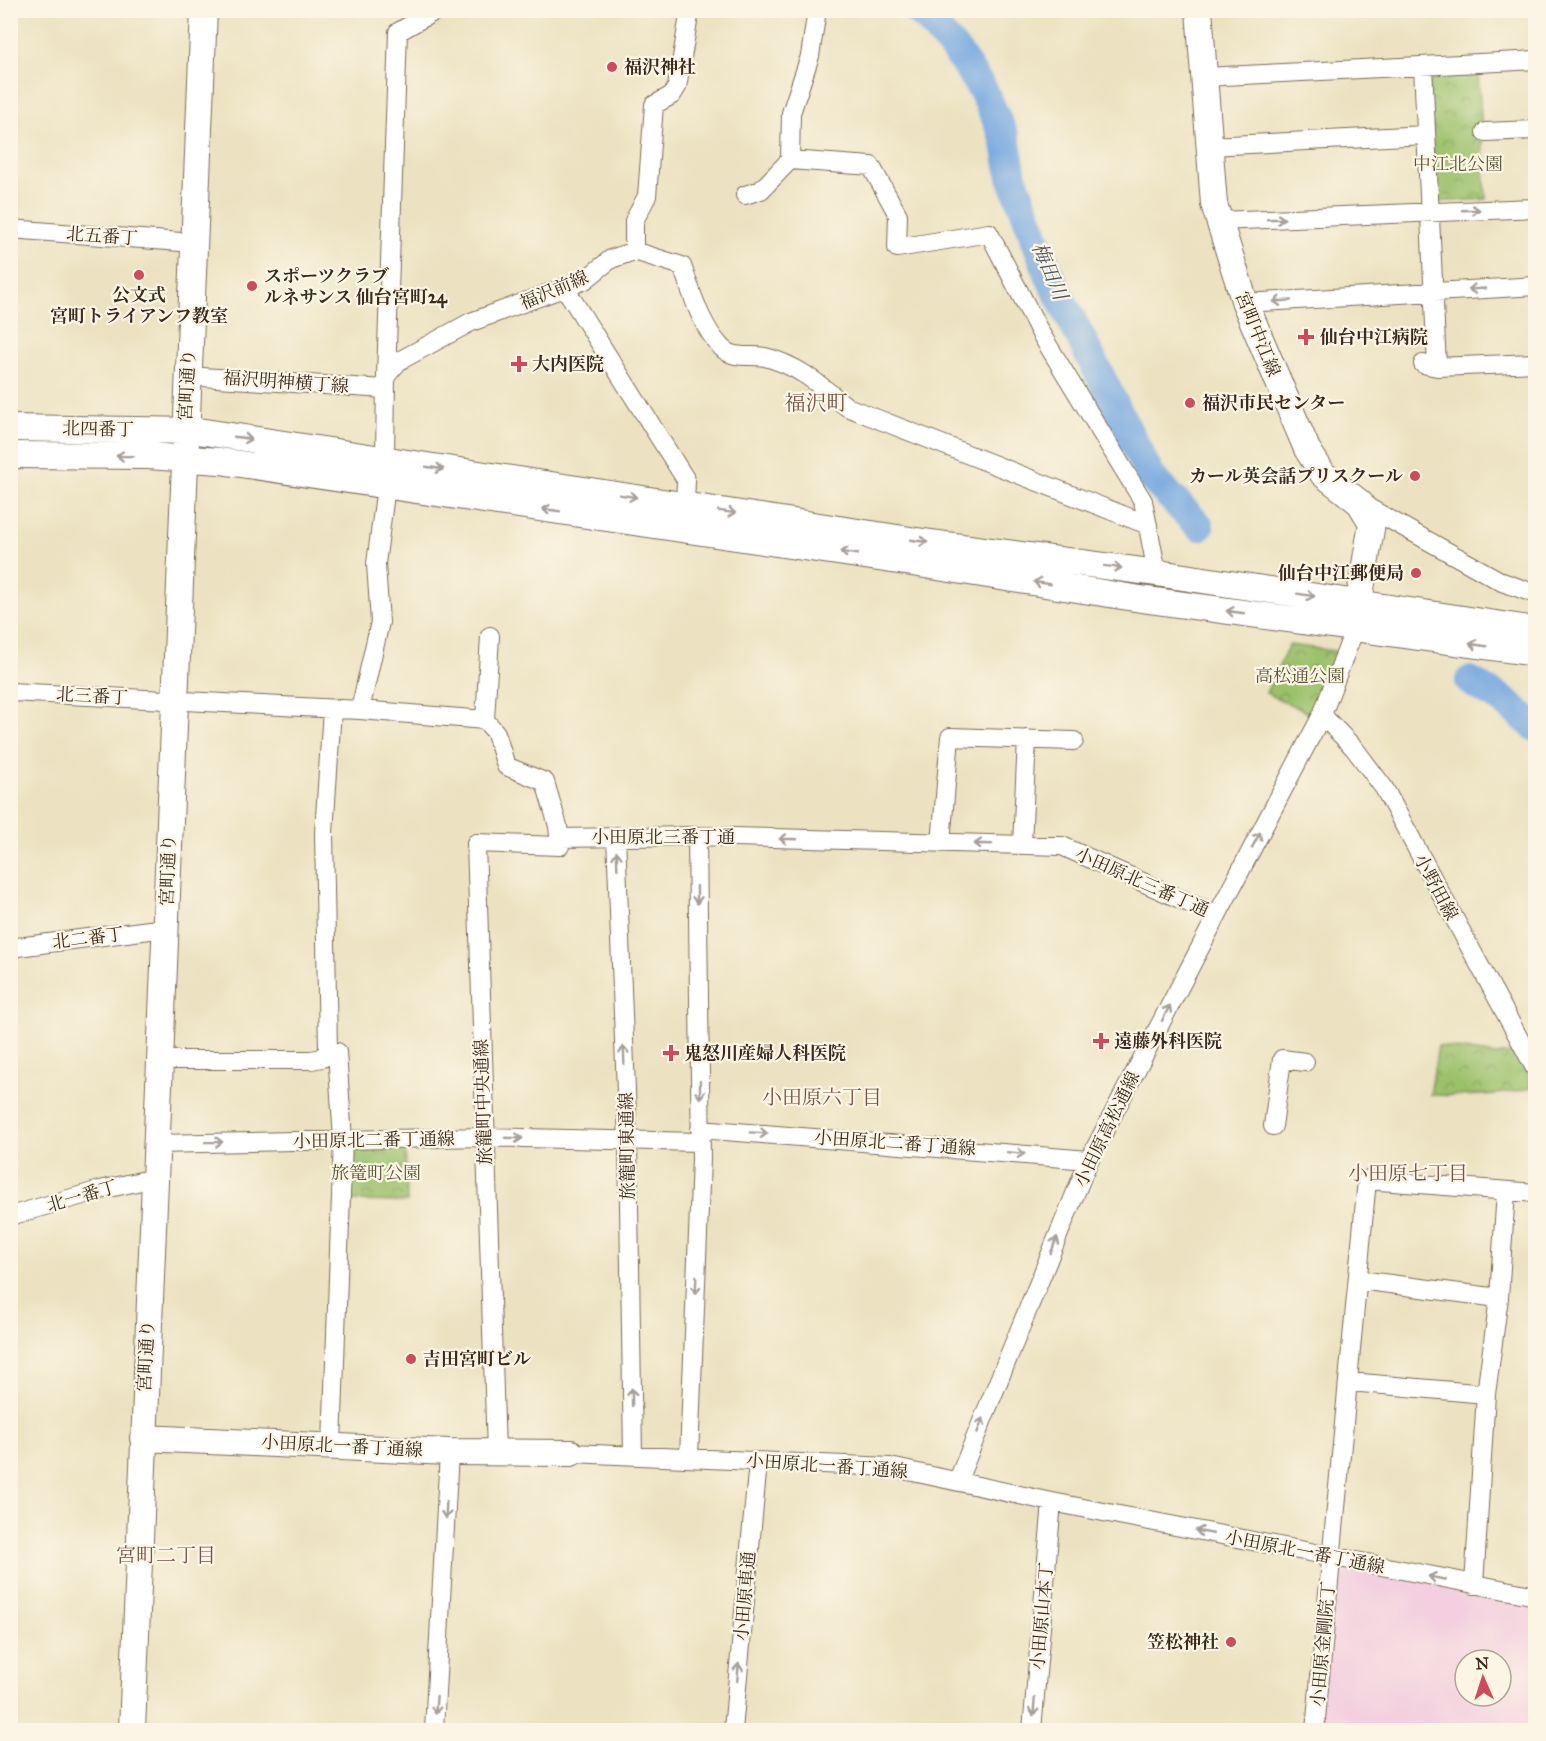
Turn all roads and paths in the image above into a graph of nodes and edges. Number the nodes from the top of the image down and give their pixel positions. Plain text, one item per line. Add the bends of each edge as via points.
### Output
1 (204, 10) edge
2 (437, 10) edge
3 (690, 10) edge
4 (817, 10) edge
5 (1199, 10) edge
6 (1536, 60) edge
7 (1423, 66) junction
8 (1204, 77) junction
9 (1536, 130) edge
10 (1485, 132) dead end
11 (1426, 135) junction
12 (1209, 146) junction
13 (790, 160) junction
14 (745, 195) dead end
15 (1536, 208) edge
16 (1430, 212) junction
17 (1218, 221) junction
18 (10, 229) edge
19 (194, 243) junction
20 (634, 251) junction
21 (1536, 286) edge
22 (565, 288) junction
23 (1433, 291) junction
24 (1245, 303) junction
25 (1536, 363) edge
26 (188, 376) junction
27 (386, 382) junction
28 (10, 428) edge
29 (185, 430) junction
30 (10, 454) edge
31 (184, 457) junction
32 (385, 460) junction
33 (386, 486) junction
34 (1360, 503) junction
35 (685, 505) junction
36 (1148, 525) junction
37 (1157, 573) junction
38 (1536, 594) edge
39 (1357, 616) junction
40 (1536, 630) edge
41 (490, 636) dead end
42 (1536, 653) edge
43 (10, 692) edge
44 (174, 700) junction
45 (332, 709) junction
46 (360, 710) junction
47 (1322, 715) junction
48 (485, 720) junction
49 (1027, 740) junction
50 (1074, 741) dead end
51 (616, 836) junction
52 (697, 836) junction
53 (560, 838) junction
54 (941, 843) junction
55 (1022, 845) junction
56 (1216, 915) junction
57 (165, 928) junction
58 (10, 948) edge
59 (328, 1050) junction
60 (159, 1060) junction
61 (1305, 1062) dead end
62 (1536, 1070) edge
63 (1273, 1126) dead end
64 (700, 1136) junction
65 (484, 1137) junction
66 (343, 1140) junction
67 (628, 1142) junction
68 (156, 1144) junction
69 (1089, 1160) junction
70 (155, 1178) junction
71 (1506, 1191) junction
72 (1536, 1193) edge
73 (10, 1216) edge
74 (1359, 1280) junction
75 (1499, 1298) junction
76 (1350, 1382) junction
77 (1486, 1394) junction
78 (143, 1438) junction
79 (332, 1444) junction
80 (448, 1452) junction
81 (496, 1452) junction
82 (571, 1453) joint
83 (633, 1456) junction
84 (689, 1457) junction
85 (758, 1462) junction
86 (958, 1480) junction
87 (1052, 1502) junction
88 (1331, 1557) junction
89 (1474, 1585) junction
90 (1536, 1596) edge
91 (132, 1731) edge
92 (435, 1731) edge
93 (733, 1731) edge
94 (1032, 1731) edge
95 (1315, 1731) edge

1 - 19 street, 宮町通り
2 - 27 street via 398,32
3 - 20 street via 677,87 672,95 654,105 647,196 634,221
4 - 13 street via 810,56 791,113
5 - 8 street, 宮町中江線
6 - 7 street
7 - 8 street
7 - 11 street
8 - 12 street, 宮町中江線
9 - 10 street
11 - 12 street
11 - 16 street
12 - 17 street, 宮町中江線
13 - 14 street via 760,190
13 - 36 street via 871,166 898,215 897,248 989,233 1041,334 1143,501
16 -> 15 street
17 -> 16 street
16 - 23 street
17 - 24 street, 宮町中江線
18 - 19 street, 北五番丁
19 - 26 street, 宮町通り
20 - 22 street, 福沢前線 via 611,259 585,280
20 - 36 street via 682,266 698,311 722,348 736,356 756,355 783,361 812,378 847,407
21 -> 23 street
22 - 27 street, 福沢前線 via 471,322 399,361
22 - 35 street via 686,480
23 -> 24 street
23 - 25 street via 1430,366
24 - 34 street, 宮町中江線 via 1307,449 1323,474
26 - 27 street, 福沢明神横丁線
26 - 29 street, 宮町通り
27 - 32 street
28 - 29 street, 北四番丁
29 - 31 street, 宮町通り
29 -> 32 street, 北四番丁
31 -> 30 street, 北四番丁
31 - 33 street, 北四番丁
31 - 44 street, 宮町通り
32 -> 35 street, 北四番丁
39 -> 33 street, 北四番丁 via 1141,599
33 - 46 street via 376,564 380,622
34 - 38 street via 1502,582
34 - 39 street, 宮町中江線 via 1372,523
35 -> 37 street, 北四番丁
36 - 37 street
37 -> 39 street, 北四番丁
39 - 40 street
42 -> 39 street
39 - 47 street, 小田原高松通線
41 - 48 street
43 - 44 street, 北三番丁
44 - 45 street
44 - 57 street, 宮町通り
45 - 46 street
45 - 59 street via 324,833
46 - 48 street
56 -> 47 street, 小田原高松通線
47 - 62 street, 小野田線 via 1354,748 1384,788
48 - 53 street via 496,733 506,766 545,782
49 - 50 street
49 - 54 street via 950,737
49 - 55 street
51 - 52 street, 小田原北三番丁通
51 - 53 street, 小田原北三番丁通
67 -> 51 street, 旅籠町東通線
54 -> 52 street, 小田原北三番丁通
52 -> 64 street
53 - 65 street, 旅籠町中央通線 via 560,846 477,843
55 -> 54 street, 小田原北三番丁通
55 - 56 street, 小田原北三番丁通 via 1062,846
69 -> 56 street, 小田原高松通線
57 - 58 street, 北二番丁
57 - 60 street, 宮町通り
59 - 60 street via 323,1058 310,1060
59 - 66 street via 337,1052
60 - 68 street, 宮町通り
61 - 63 street via 1282,1059
64 - 67 street, 小田原北二番丁通線
64 -> 69 street, 小田原北二番丁通線
64 -> 84 street
65 - 66 street, 小田原北二番丁通線
65 -> 67 street, 小田原北二番丁通線
65 - 81 street, 旅籠町中央通線
68 -> 66 street, 小田原北二番丁通線
66 - 79 street
83 -> 67 street, 旅籠町東通線
68 - 70 street, 宮町通り
86 -> 69 street, 小田原高松通線
70 - 73 street, 北一番丁
70 - 78 street, 宮町通り
71 - 72 street
71 - 74 street, 小田原金剛院丁 via 1367,1180
71 - 75 street
74 - 75 street
74 - 76 street, 小田原金剛院丁
75 - 77 street
76 - 77 street
76 - 88 street, 小田原金剛院丁
77 - 89 street
78 - 79 street, 小田原北一番丁通線
78 - 91 street, 宮町通り
79 - 80 street, 小田原北一番丁通線
80 - 81 street, 小田原北一番丁通線
80 -> 92 street
81 - 82 street, 小田原北一番丁通線
82 - 83 street, 小田原北一番丁通線
83 - 84 street, 小田原北一番丁通線
84 - 85 street, 小田原北一番丁通線
85 - 86 street, 小田原北一番丁通線 via 890,1467
93 -> 85 street, 小田原車通
86 - 87 street, 小田原北一番丁通線
88 -> 87 street, 小田原北一番丁通線
87 -> 94 street, 小田原山本丁
89 -> 88 street, 小田原北一番丁通線
88 - 95 street, 小田原金剛院丁
89 - 90 street, 小田原北一番丁通線

